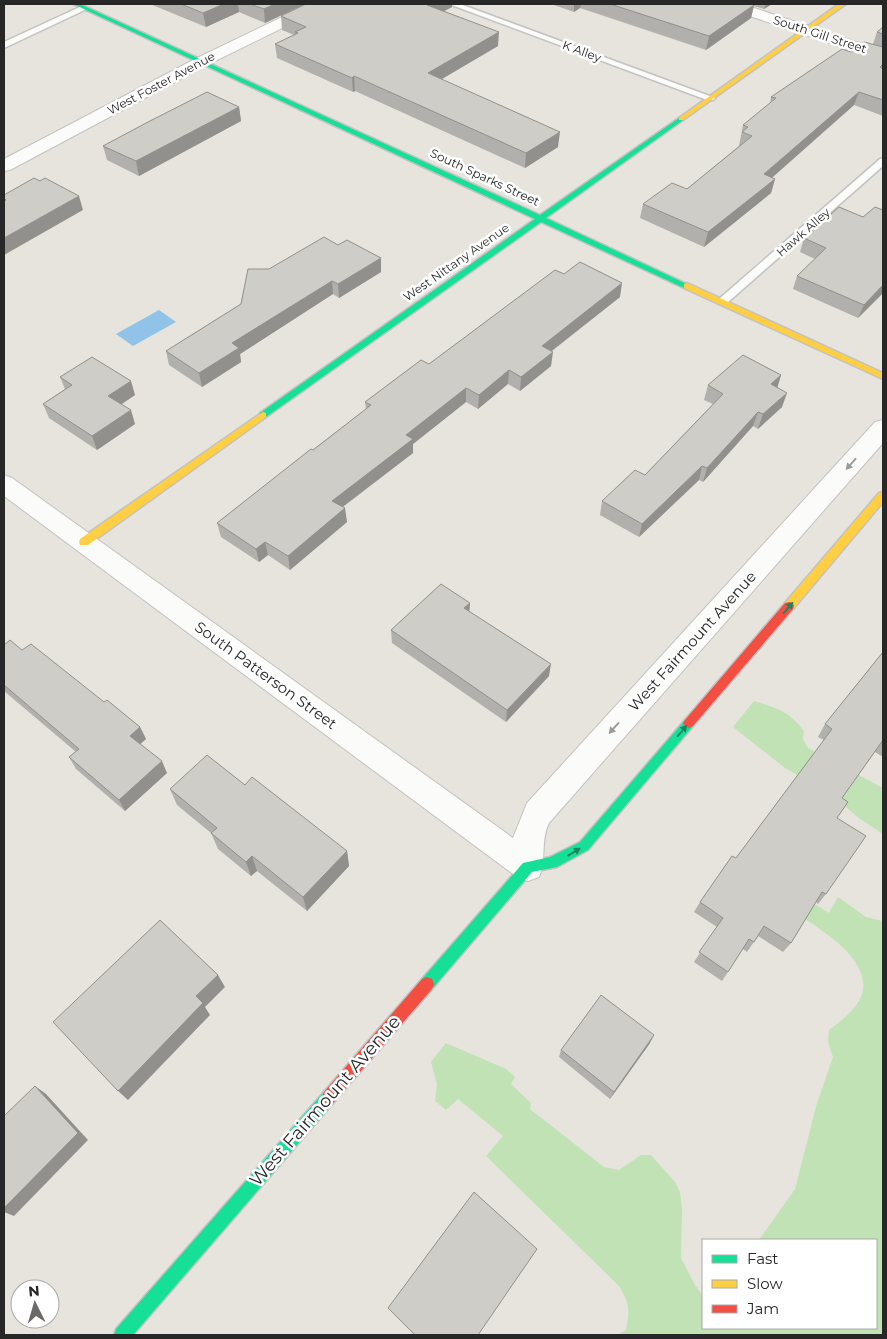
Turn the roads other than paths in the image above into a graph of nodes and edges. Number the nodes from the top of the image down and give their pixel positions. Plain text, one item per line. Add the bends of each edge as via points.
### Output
1 (320, 4) edge
2 (453, 4) edge
3 (728, 4) edge
4 (844, 4) edge
5 (80, 6) edge
6 (806, 30) junction
7 (4, 45) edge
8 (883, 56) edge
9 (201, 62) junction
10 (710, 98) junction
11 (883, 161) edge
12 (4, 166) edge
13 (543, 218) junction
14 (723, 301) junction
15 (883, 376) edge
16 (883, 428) edge
17 (4, 484) edge
18 (883, 496) edge
19 (84, 542) junction
20 (528, 866) junction
21 (122, 1335) edge

1 - 9 street, West Foster Avenue
2 - 10 lane, K Alley
3 - 6 street, South Gill Street
4 - 6 street, West Nittany Avenue
5 - 7 lane
5 - 9 street, South Sparks Street
6 - 8 street, South Gill Street
6 - 10 street, West Nittany Avenue
9 - 12 street, West Foster Avenue
9 - 13 street, South Sparks Street
10 - 13 street, West Nittany Avenue
11 - 14 lane, Hawk Alley
13 - 14 street, South Sparks Street
13 - 19 street, West Nittany Avenue
14 - 15 street, South Sparks Street
16 -> 20 street, West Fairmount Avenue via 538,813 529,829
17 - 19 street, South Patterson Street
20 -> 18 street via 552,862 584,846
19 - 20 street, South Patterson Street
20 - 21 street, West Fairmount Avenue

